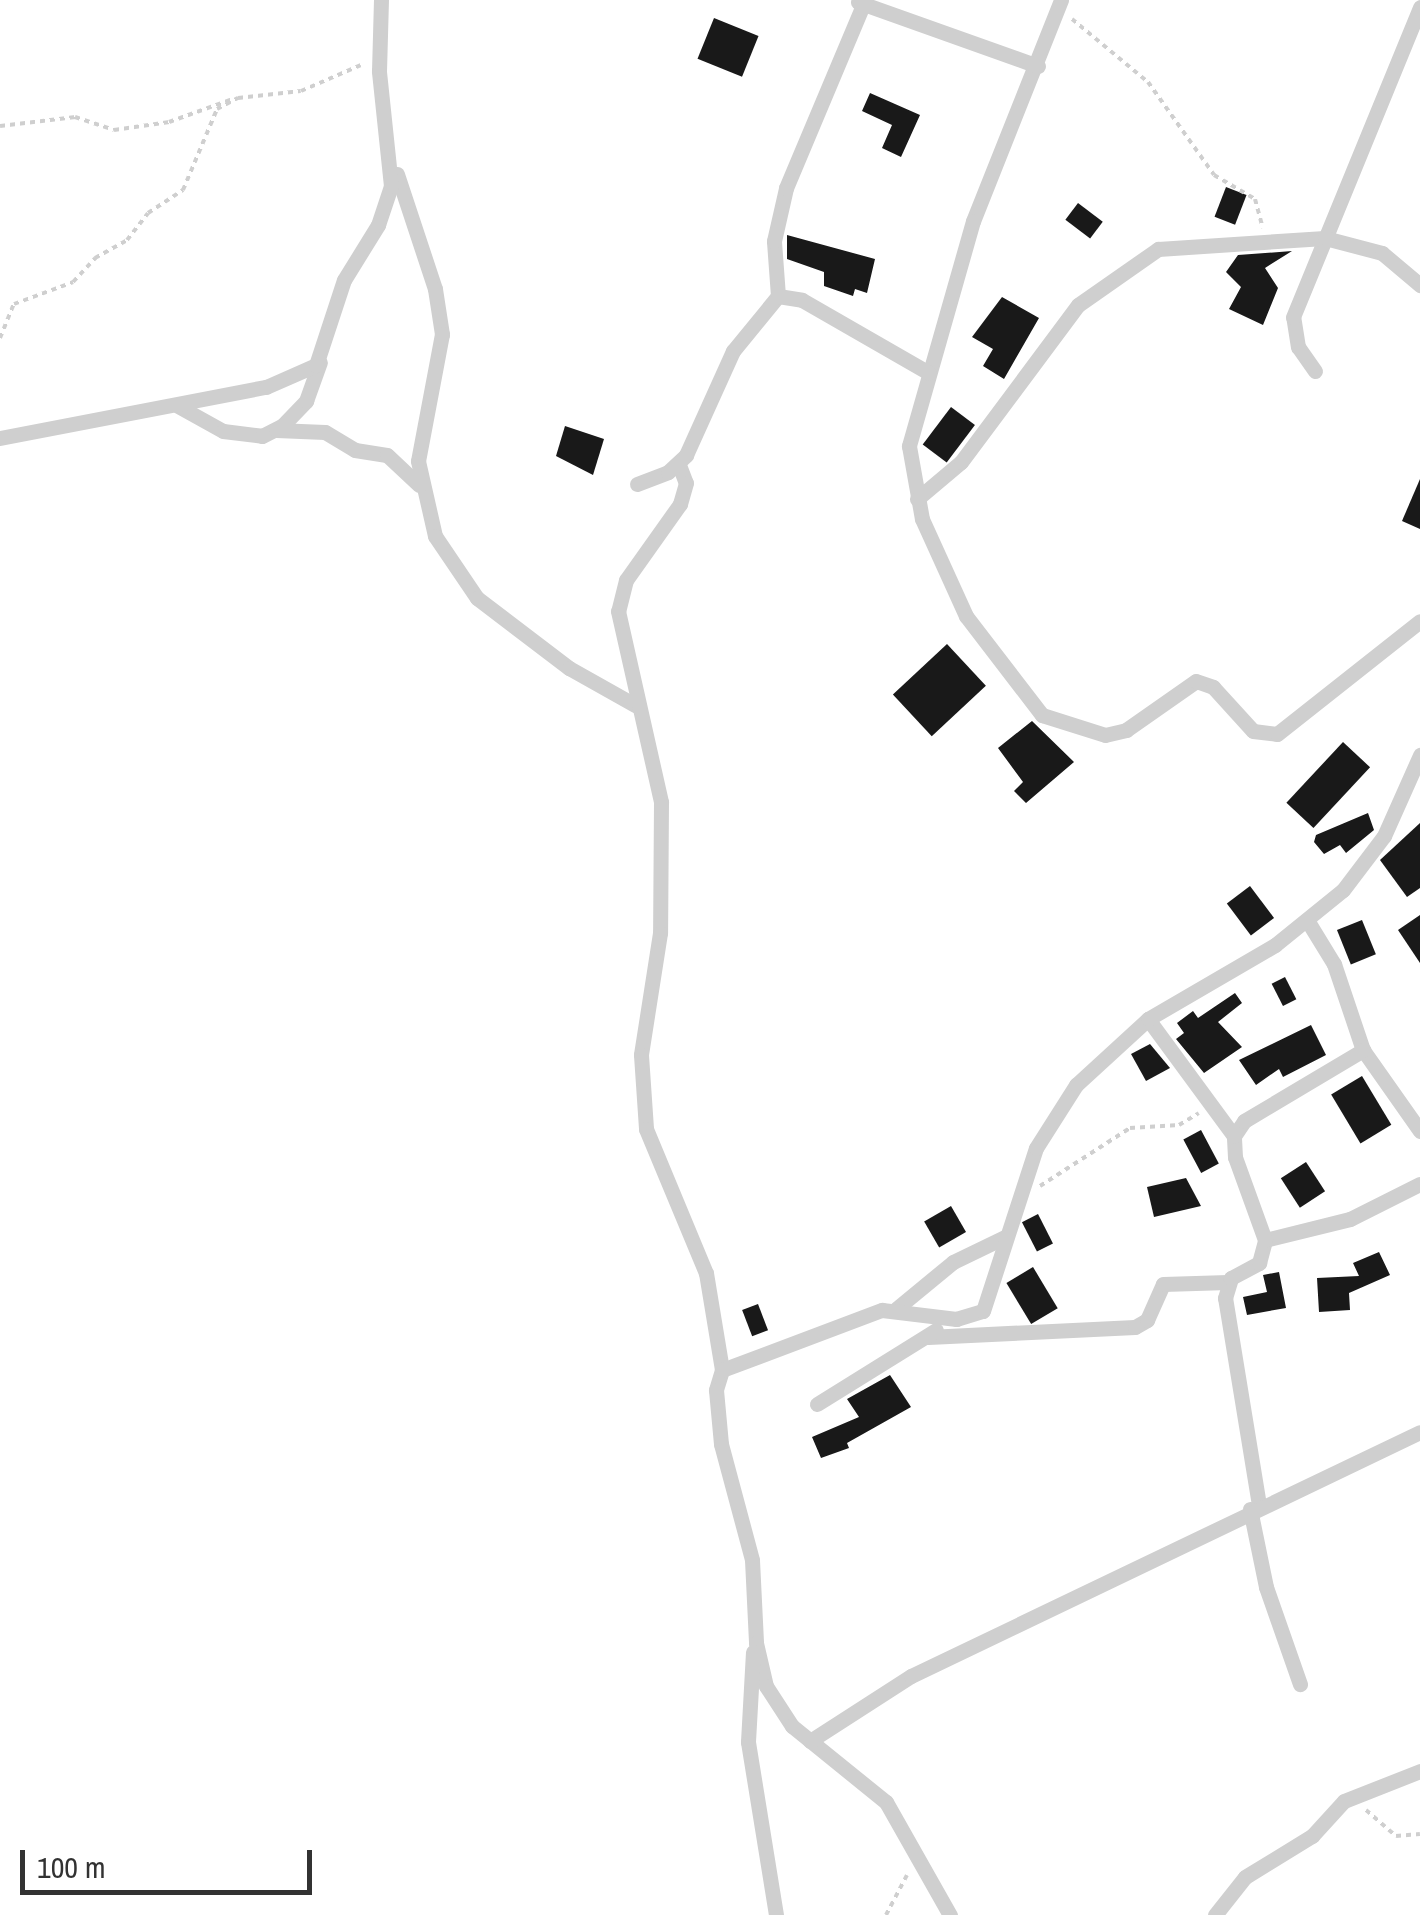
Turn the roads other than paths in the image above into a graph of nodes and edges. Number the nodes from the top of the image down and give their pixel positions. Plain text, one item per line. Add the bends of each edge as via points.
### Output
1 (381, 0) edge
2 (859, 2) edge
3 (1057, 2) edge
4 (1420, 7) edge
5 (1038, 66) junction
6 (391, 157) junction
7 (1326, 238) junction
8 (1420, 286) edge
9 (778, 296) junction
10 (321, 358) junction
11 (1315, 370) dead end
12 (929, 374) junction
13 (178, 406) junction
14 (276, 430) junction
15 (0, 438) edge
16 (678, 464) junction
17 (638, 484) dead end
18 (419, 485) junction
19 (917, 499) junction
20 (1420, 621) edge
21 (635, 706) junction
22 (1420, 755) edge
23 (1406, 793) junction
24 (1420, 806) edge
25 (1307, 920) junction
26 (1148, 1020) junction
27 (1363, 1050) junction
28 (1420, 1131) edge
29 (1234, 1136) junction
30 (1420, 1184) edge
31 (1004, 1237) junction
32 (1265, 1240) junction
33 (1228, 1282) junction
34 (896, 1309) junction
35 (951, 1318) junction
36 (928, 1336) junction
37 (722, 1370) junction
38 (817, 1404) dead end
39 (1420, 1432) edge
40 (1255, 1507) junction
41 (756, 1643) junction
42 (1300, 1684) dead end
43 (810, 1741) junction
44 (1420, 1771) edge
45 (776, 1915) edge
46 (950, 1915) edge
47 (1215, 1915) edge

1 - 6 street via 379,58
2 - 5 street
2 - 9 street via 786,188 774,241
3 - 5 street
4 - 7 street
5 - 12 street via 972,221
6 - 10 street via 388,202 344,280
6 - 18 street via 435,289 442,334
7 - 8 street via 1382,253
7 - 11 street via 1292,330
7 - 19 street via 1158,249 1108,278 1062,325 961,462
9 - 12 street via 802,300
9 - 16 street via 734,351
10 - 13 street via 287,382
10 - 14 street via 306,401
12 - 19 street via 909,446
13 - 14 street via 236,434
13 - 15 street
14 - 18 street via 324,432 355,450 387,454
16 - 17 street
16 - 21 street via 686,483 680,504 619,596
18 - 21 street via 442,550 477,598 569,668
19 - 20 street via 946,578 989,652 1042,715 1082,732 1126,730 1196,680 1213,687 1253,731 1277,734
21 - 37 street via 661,802 664,862 640,1094 646,1129 706,1273
22 - 23 street
23 - 24 street
23 - 25 street via 1364,865
25 - 26 street via 1233,973
25 - 27 street via 1334,964
26 - 29 street
26 - 31 street via 1106,1054 1053,1115
27 - 28 street
27 - 29 street via 1244,1121
29 - 32 street via 1235,1157
30 - 32 street via 1350,1219
31 - 34 street via 953,1262
31 - 35 street via 990,1302 974,1316
32 - 33 street via 1259,1263
33 - 36 street via 1163,1284 1147,1320 1135,1327
33 - 40 street
34 - 35 street
34 - 37 street via 845,1321
35 - 36 street
36 - 38 street
37 - 41 street via 716,1390 721,1444 752,1560
39 - 40 street
40 - 42 street via 1266,1587
40 - 43 street via 911,1676
41 - 43 street via 772,1697
41 - 45 street via 748,1742
43 - 46 street via 886,1802
44 - 47 street via 1350,1798 1312,1836 1245,1877

